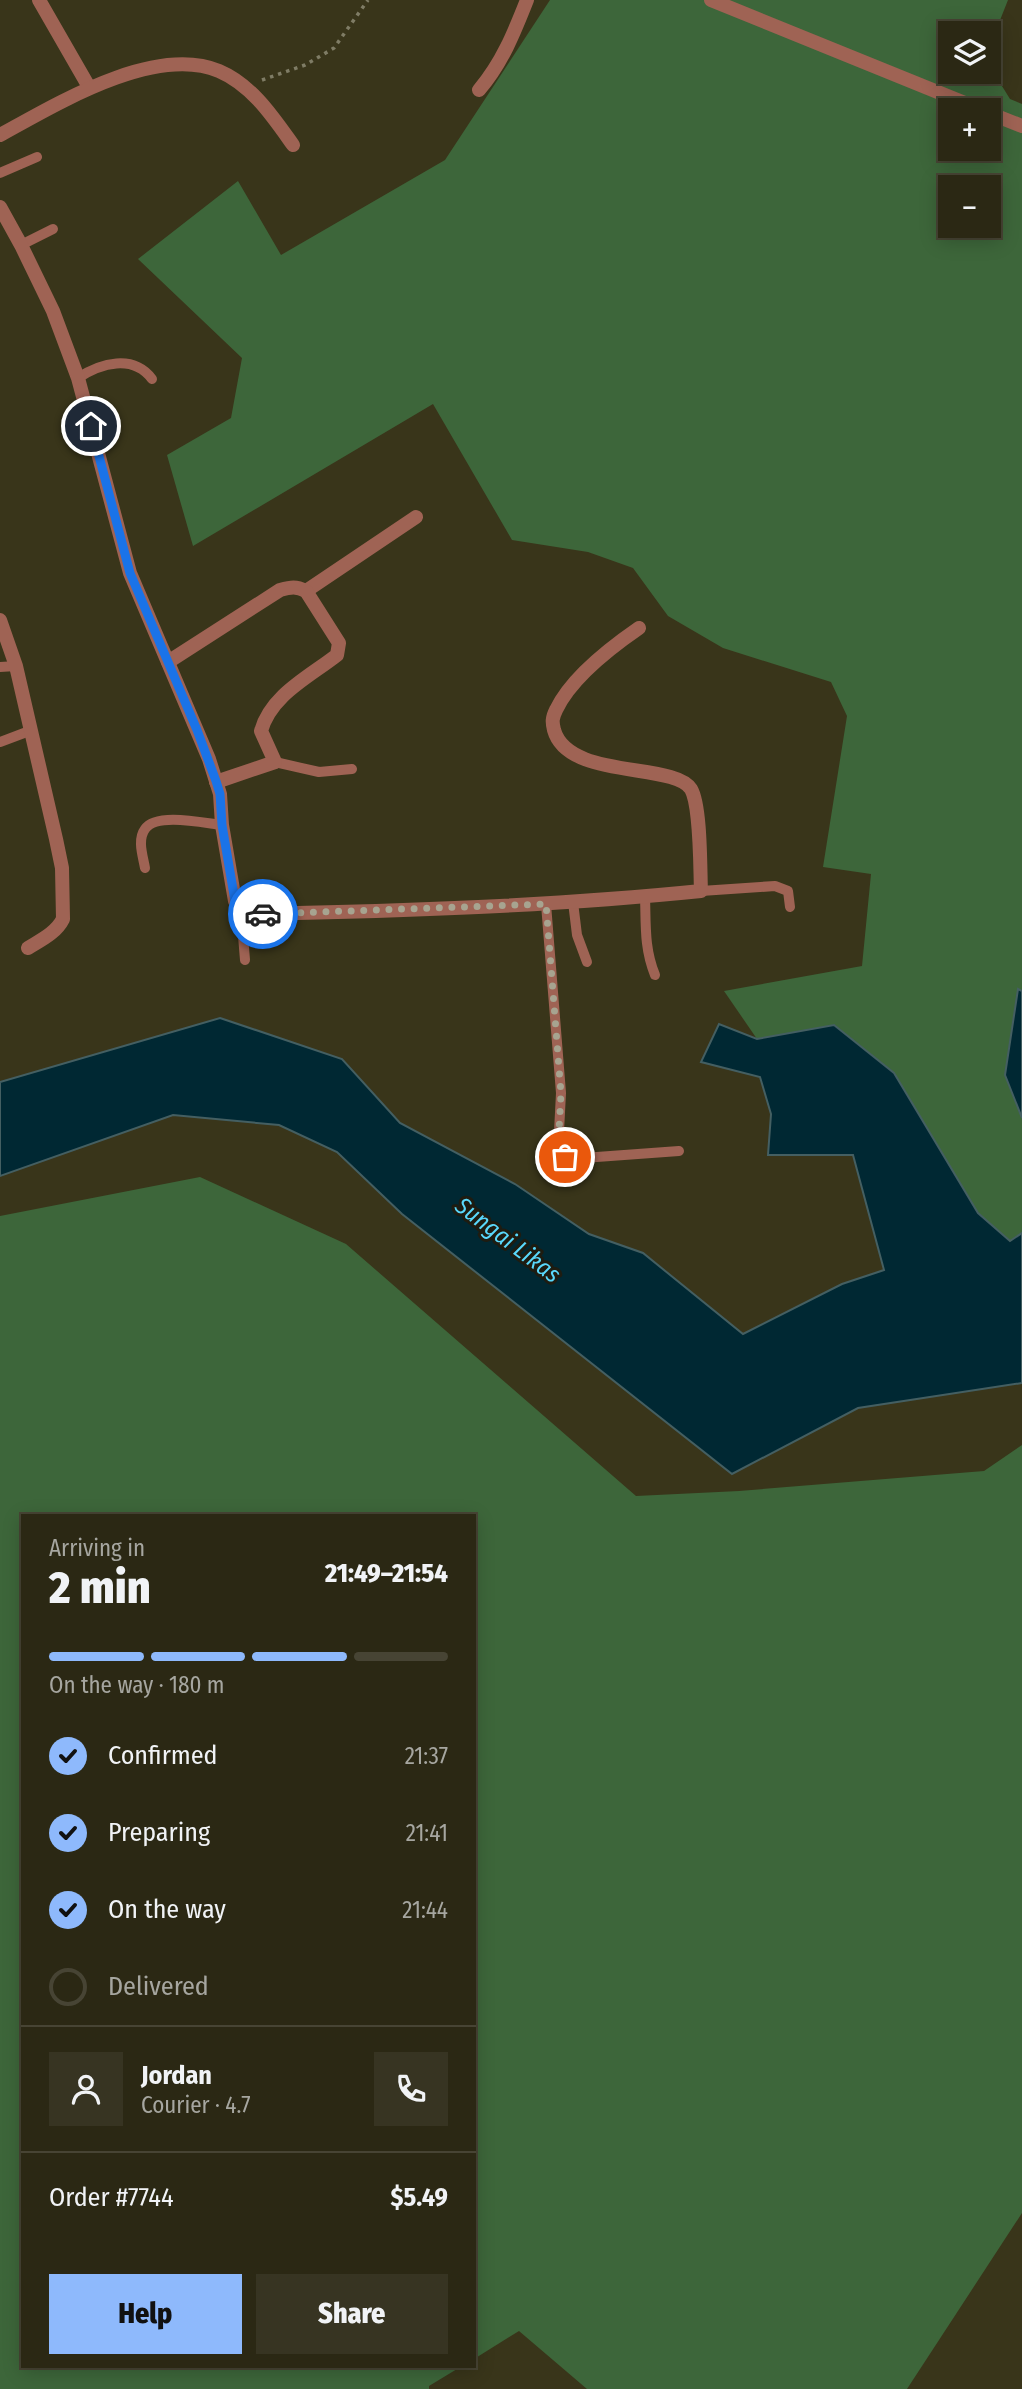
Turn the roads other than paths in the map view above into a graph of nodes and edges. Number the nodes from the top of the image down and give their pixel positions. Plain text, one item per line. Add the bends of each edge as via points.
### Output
1 (39, 0) edge
2 (527, 0) edge
3 (711, 0) edge
4 (89, 87) junction
5 (479, 90) dead end
6 (952, 98) edge
7 (1001, 118) edge
8 (1022, 126) edge
9 (0, 135) edge
10 (293, 145) dead end
11 (37, 157) dead end
12 (0, 173) edge
13 (0, 207) edge
14 (53, 229) dead end
15 (22, 245) junction
16 (78, 378) junction
17 (152, 379) dead end
18 (416, 517) dead end
19 (306, 591) junction
20 (0, 620) edge
21 (639, 628) dead end
22 (168, 662) junction
23 (16, 666) junction
24 (0, 667) edge
25 (32, 730) junction
26 (0, 742) edge
27 (275, 762) junction
28 (352, 769) dead end
29 (216, 782) junction
30 (222, 825) junction
31 (145, 868) dead end
32 (701, 891) junction
33 (645, 896) junction
34 (573, 902) junction
35 (546, 904) junction
36 (790, 907) dead end
37 (241, 911) junction
38 (28, 948) dead end
39 (245, 960) dead end
40 (587, 962) dead end
41 (655, 975) dead end
42 (679, 1151) dead end

1 - 4 street
2 - 5 street via 508,49
3 - 6 street
4 - 9 street
4 - 10 street via 178,63 219,71 244,86
7 - 8 street
11 - 12 lane
13 - 15 street
14 - 15 lane
15 - 16 street
16 - 17 lane via 120,363 134,364
16 - 22 street via 130,573
18 - 19 street
19 - 22 street via 298,587 280,590
19 - 27 street via 339,649 265,717 261,731
20 - 23 street
21 - 32 street via 577,678 560,701 552,723 562,746 576,755 673,778 692,790
22 - 29 street
23 - 24 lane
23 - 25 street
25 - 26 lane
25 - 38 street via 62,869 63,919 47,937
27 - 28 lane via 319,772
27 - 29 street
29 - 30 street
30 - 31 lane via 157,821 145,828 141,843
30 - 37 street via 235,901
32 - 33 street
32 - 36 lane via 775,886 788,891
33 - 34 street
33 - 41 lane via 645,939
34 - 35 street
34 - 40 lane via 577,935
35 - 37 street via 325,913
35 - 42 lane via 561,1093 558,1151 565,1157 583,1158
37 - 39 lane

